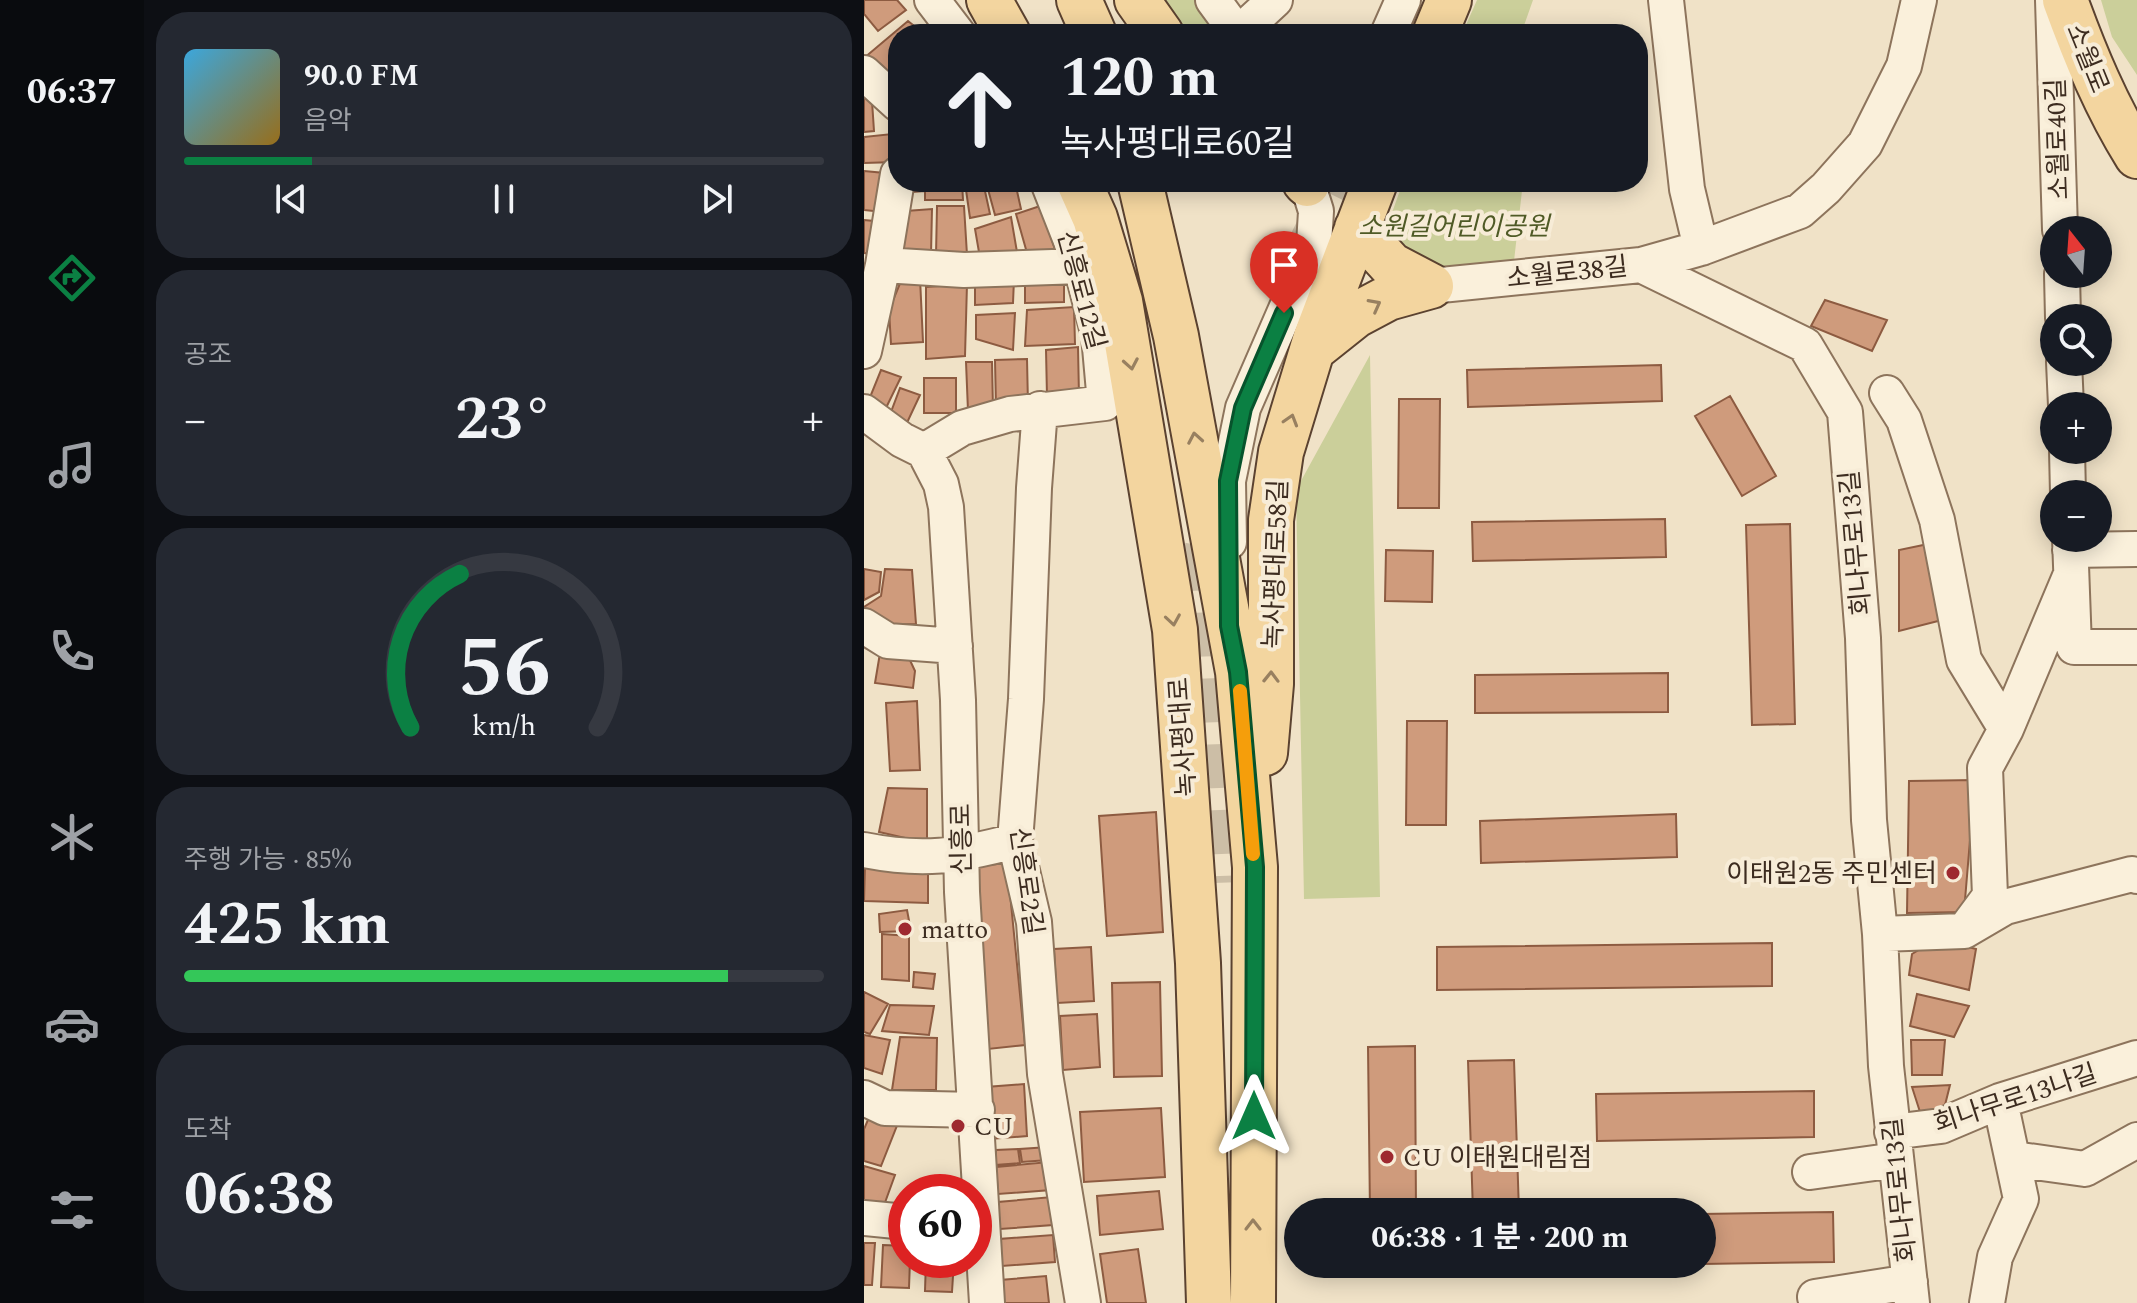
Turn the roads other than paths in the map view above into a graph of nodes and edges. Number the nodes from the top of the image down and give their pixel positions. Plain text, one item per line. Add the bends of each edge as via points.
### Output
1 (932, 0) edge
2 (1079, 0) edge
3 (1137, 0) edge
4 (1213, 0) edge
5 (1275, 0) edge
6 (1384, 0) edge
7 (1403, 0) edge
8 (1420, 0) edge
9 (1449, 0) edge
10 (1666, 0) edge
11 (1919, 0) edge
12 (2053, 0) edge
13 (2065, 0) edge
14 (949, 24) edge
15 (1090, 24) edge
16 (1154, 24) edge
17 (1231, 24) edge
18 (1249, 24) edge
19 (1374, 24) edge
20 (1392, 24) edge
21 (1410, 24) edge
22 (1439, 24) edge
23 (864, 73) edge
24 (888, 95) edge
25 (2137, 156) edge
26 (895, 192) edge
27 (1052, 192) edge
28 (1083, 192) edge
29 (1142, 192) edge
30 (1309, 192) edge
31 (1371, 192) edge
32 (2060, 216) edge
33 (1357, 228) junction
34 (1701, 248) junction
35 (883, 265) junction
36 (1641, 265) junction
37 (1081, 266) junction
38 (1431, 286) junction
39 (1312, 350) junction
40 (864, 351) edge
41 (1887, 393) dead end
42 (1040, 409) junction
43 (864, 412) edge
44 (924, 451) junction
45 (2137, 549) edge
46 (2070, 554) edge
47 (864, 626) edge
48 (1229, 626) junction
49 (955, 646) junction
50 (2137, 647) edge
51 (2006, 729) junction
52 (1015, 841) junction
53 (864, 850) edge
54 (961, 855) junction
55 (1255, 867) junction
56 (2137, 876) edge
57 (1213, 883) tunnel mouth
58 (1964, 931) junction
59 (1880, 934) junction
60 (2137, 1058) edge
61 (864, 1098) edge
62 (2000, 1101) junction
63 (977, 1110) junction
64 (2137, 1140) edge
65 (1894, 1146) junction
66 (2014, 1159) junction
67 (1810, 1172) dead end
68 (978, 1174) edge
69 (864, 1218) edge
70 (888, 1220) edge
71 (984, 1278) edge
72 (1911, 1292) edge
73 (1815, 1297) dead end
74 (987, 1303) edge
75 (1083, 1303) edge
76 (1210, 1303) edge
77 (1253, 1303) edge
78 (1987, 1303) edge

1 - 14 street
2 - 15 main road
3 - 16 main road
4 - 17 street
5 - 18 street
6 - 19 street
7 - 20 street
8 - 21 main road
9 - 22 main road
10 - 34 street via 1687,189
11 - 34 street, 소월로38길 via 1904,66 1865,144 1800,211
12 - 32 street, 소월로40길
13 - 25 main road, 소월로 via 2092,73
23 - 24 street
26 - 35 street
27 - 37 street, 신흥로12길
28 -> 76 main road, 녹사평대로 via 1120,301 1175,630 1198,963
48 -> 29 main road via 1176,336
30 - 48 street via 1316,211 1314,245 1243,408 1228,481
31 - 33 main road, 녹사평대로58길
33 - 38 main road via 1391,265
33 - 39 main road, 녹사평대로58길
34 - 36 street, 소월로38길
35 - 37 street via 964,270
35 - 40 street
36 - 38 street, 소월로38길
36 - 59 street, 회나무로13길 via 1805,345 1845,412
37 - 42 street, 신흥로12길 via 1099,336 1105,403
39 -> 38 main road via 1356,315 1388,298
55 -> 39 main road, 녹사평대로58길 via 1271,684 1271,520 1281,452
41 - 51 street via 1904,420 1937,520 1964,660
42 - 44 street, 신흥로12길 via 962,428
42 - 52 street, 신흥로2길
43 - 44 street
44 - 49 street, 신흥로 via 946,507
45 - 46 street
46 - 50 street via 2074,647
46 - 51 street
47 - 49 street via 888,641
48 - 55 main road via 1238,672
49 - 54 street, 신흥로
51 - 58 street via 1985,768 1990,896
52 - 54 street
52 - 75 street, 신흥로2길 via 1034,922 1045,1074
53 - 54 street via 901,857
54 - 63 street, 신흥로
77 -> 55 main road
56 - 58 street via 2005,907
57 - 76 main road
58 - 59 street
59 - 65 street, 회나무로13길
60 - 62 street, 회나무로13나길
61 - 63 street via 885,1108
62 - 65 street, 회나무로13나길
62 - 66 street
63 - 68 street, 신흥로
64 - 66 street via 2085,1169
65 - 67 street, 회나무로13나길
65 - 72 street, 회나무로13길
66 - 78 street via 2021,1199 1995,1257
69 - 70 street
71 - 74 street, 신흥로
72 - 73 street

